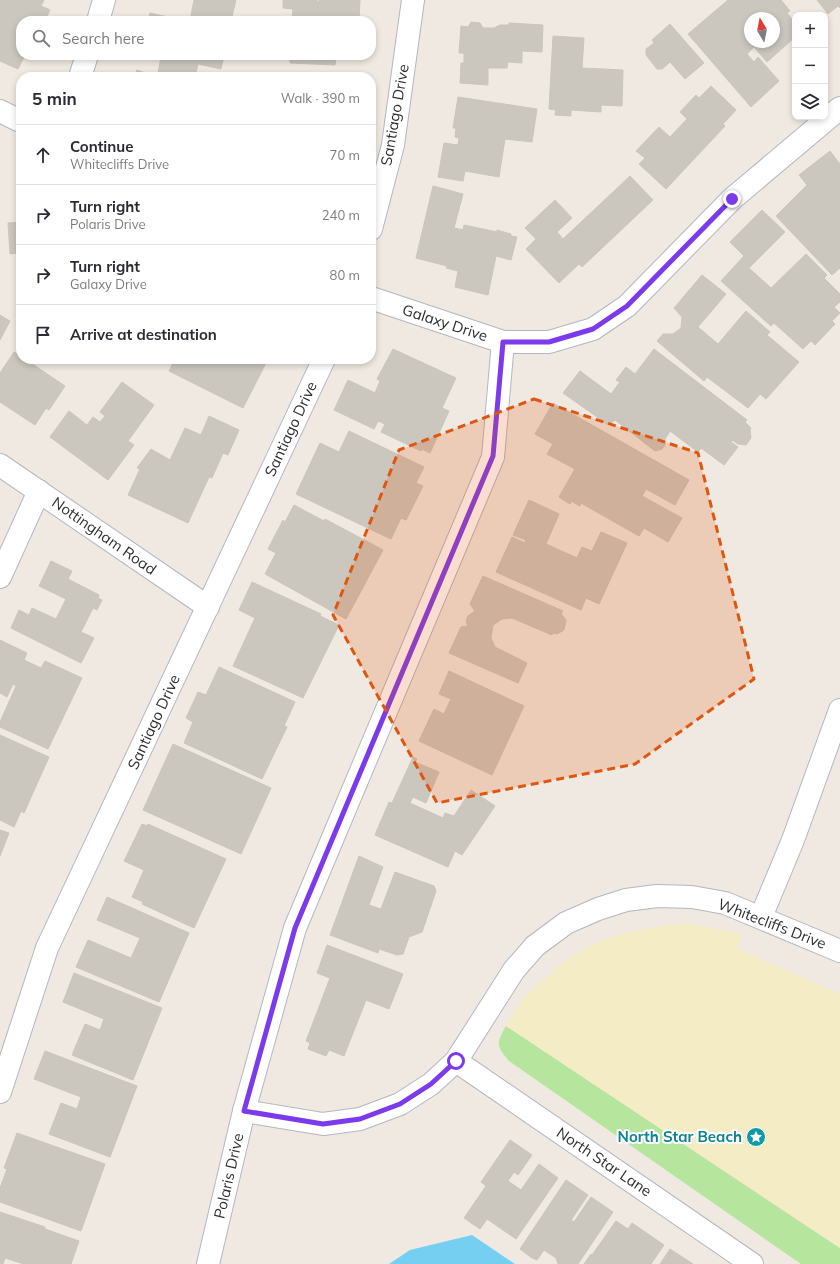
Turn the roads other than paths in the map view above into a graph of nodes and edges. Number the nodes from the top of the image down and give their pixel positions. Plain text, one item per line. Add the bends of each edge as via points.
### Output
1 (104, 0) edge
2 (413, 0) edge
3 (99, 16) edge
4 (85, 60) edge
5 (82, 72) edge
6 (840, 108) edge
7 (0, 111) edge
8 (16, 119) edge
9 (376, 209) edge
10 (376, 300) edge
11 (503, 342) junction
12 (322, 364) edge
13 (0, 465) edge
14 (39, 491) junction
15 (0, 577) edge
16 (208, 607) junction
17 (840, 710) edge
18 (761, 917) junction
19 (840, 951) edge
20 (456, 1061) junction
21 (0, 1092) edge
22 (244, 1111) junction
23 (208, 1264) edge
24 (752, 1264) edge

1 - 3 street
2 - 9 street, Santiago Drive via 392,145
4 - 5 street
6 - 11 street, Galaxy Drive via 732,199 627,306 593,329 549,342
7 - 8 street
10 - 11 street, Galaxy Drive
11 - 22 street, Polaris Drive via 493,456 295,928
12 - 16 street, Santiago Drive
13 - 14 street, Nottingham Road
14 - 15 street
14 - 16 street, Nottingham Road
16 - 21 street, Santiago Drive via 47,948
17 - 18 street via 793,840
18 - 19 street, Whitecliffs Drive
18 - 20 street, Whitecliffs Drive via 725,903 692,897 657,896 626,900 566,923 534,946 514,970
20 - 22 street, Whitecliffs Drive via 431,1084 400,1104 360,1119 323,1124
20 - 24 street, North Star Lane
22 - 23 street, Polaris Drive

